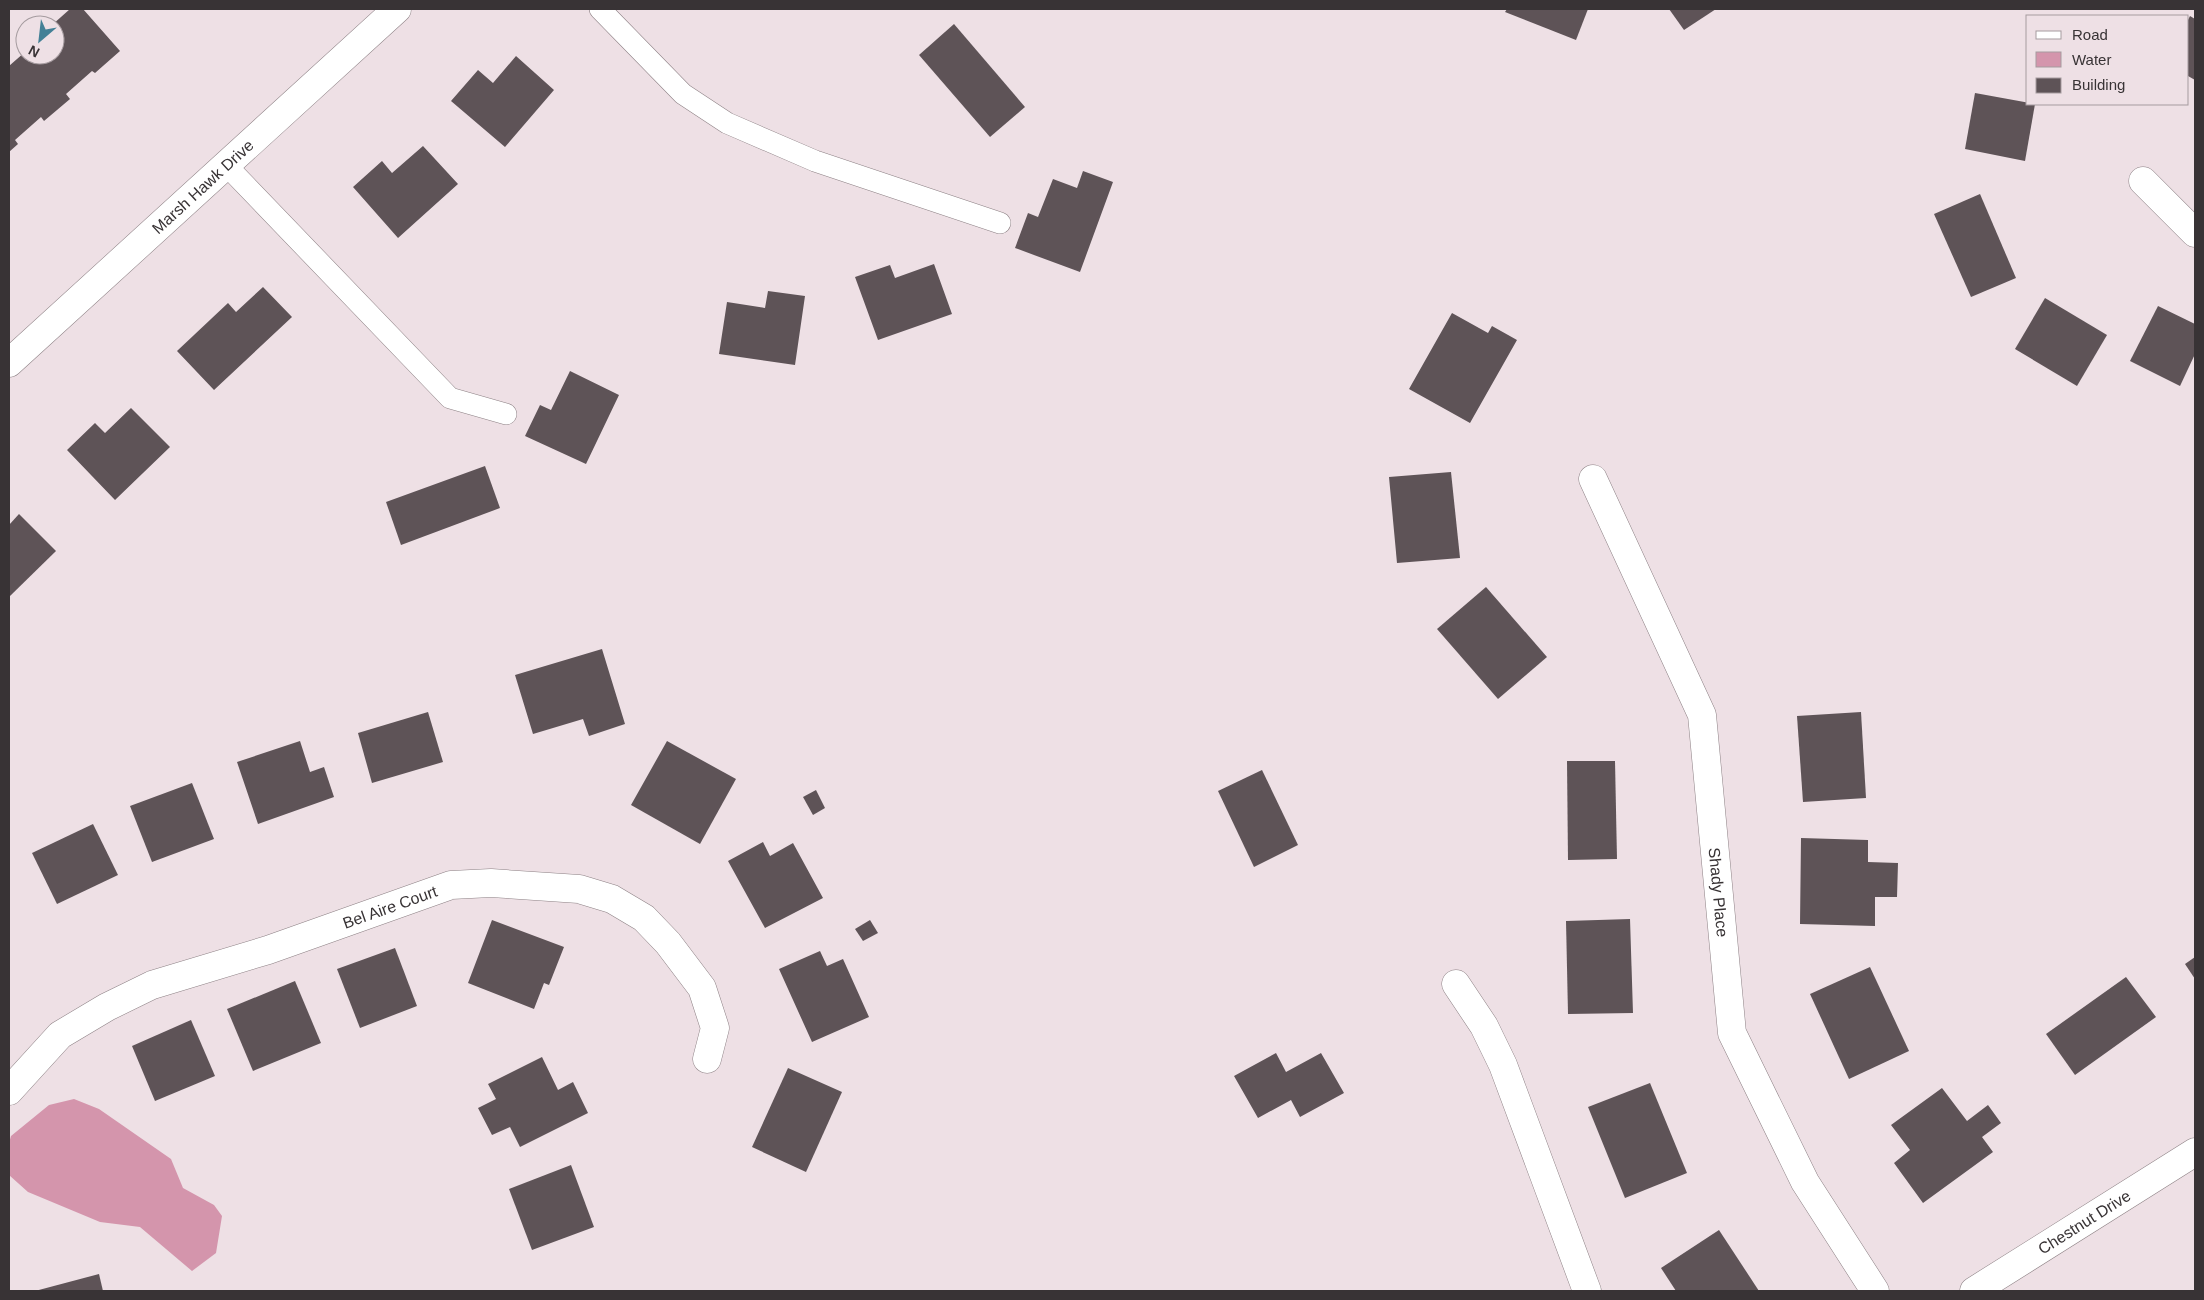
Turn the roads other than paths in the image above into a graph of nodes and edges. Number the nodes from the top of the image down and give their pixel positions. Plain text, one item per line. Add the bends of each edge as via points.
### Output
1 (397, 9) edge
2 (600, 9) edge
3 (226, 165) junction
4 (2143, 181) dead end
5 (1000, 223) dead end
6 (2195, 232) edge
7 (9, 364) edge
8 (506, 414) dead end
9 (1592, 479) dead end
10 (1456, 984) dead end
11 (707, 1059) dead end
12 (9, 1090) edge
13 (2195, 1152) edge
14 (1587, 1291) edge
15 (1875, 1291) edge
16 (1974, 1291) edge

1 - 3 street, Marsh Hawk Drive
2 - 5 lane via 683,94 727,123 815,161
3 - 7 street, Marsh Hawk Drive
3 - 8 lane via 450,398
4 - 6 street
9 - 15 street, Shady Place via 1702,715 1732,1033 1804,1182
10 - 14 street via 1484,1026 1503,1064
11 - 12 street, Bel Aire Court via 715,1028 702,988 668,943 644,918 612,898 579,889 491,883 451,885 268,950 152,985 60,1035
13 - 16 street, Chestnut Drive

